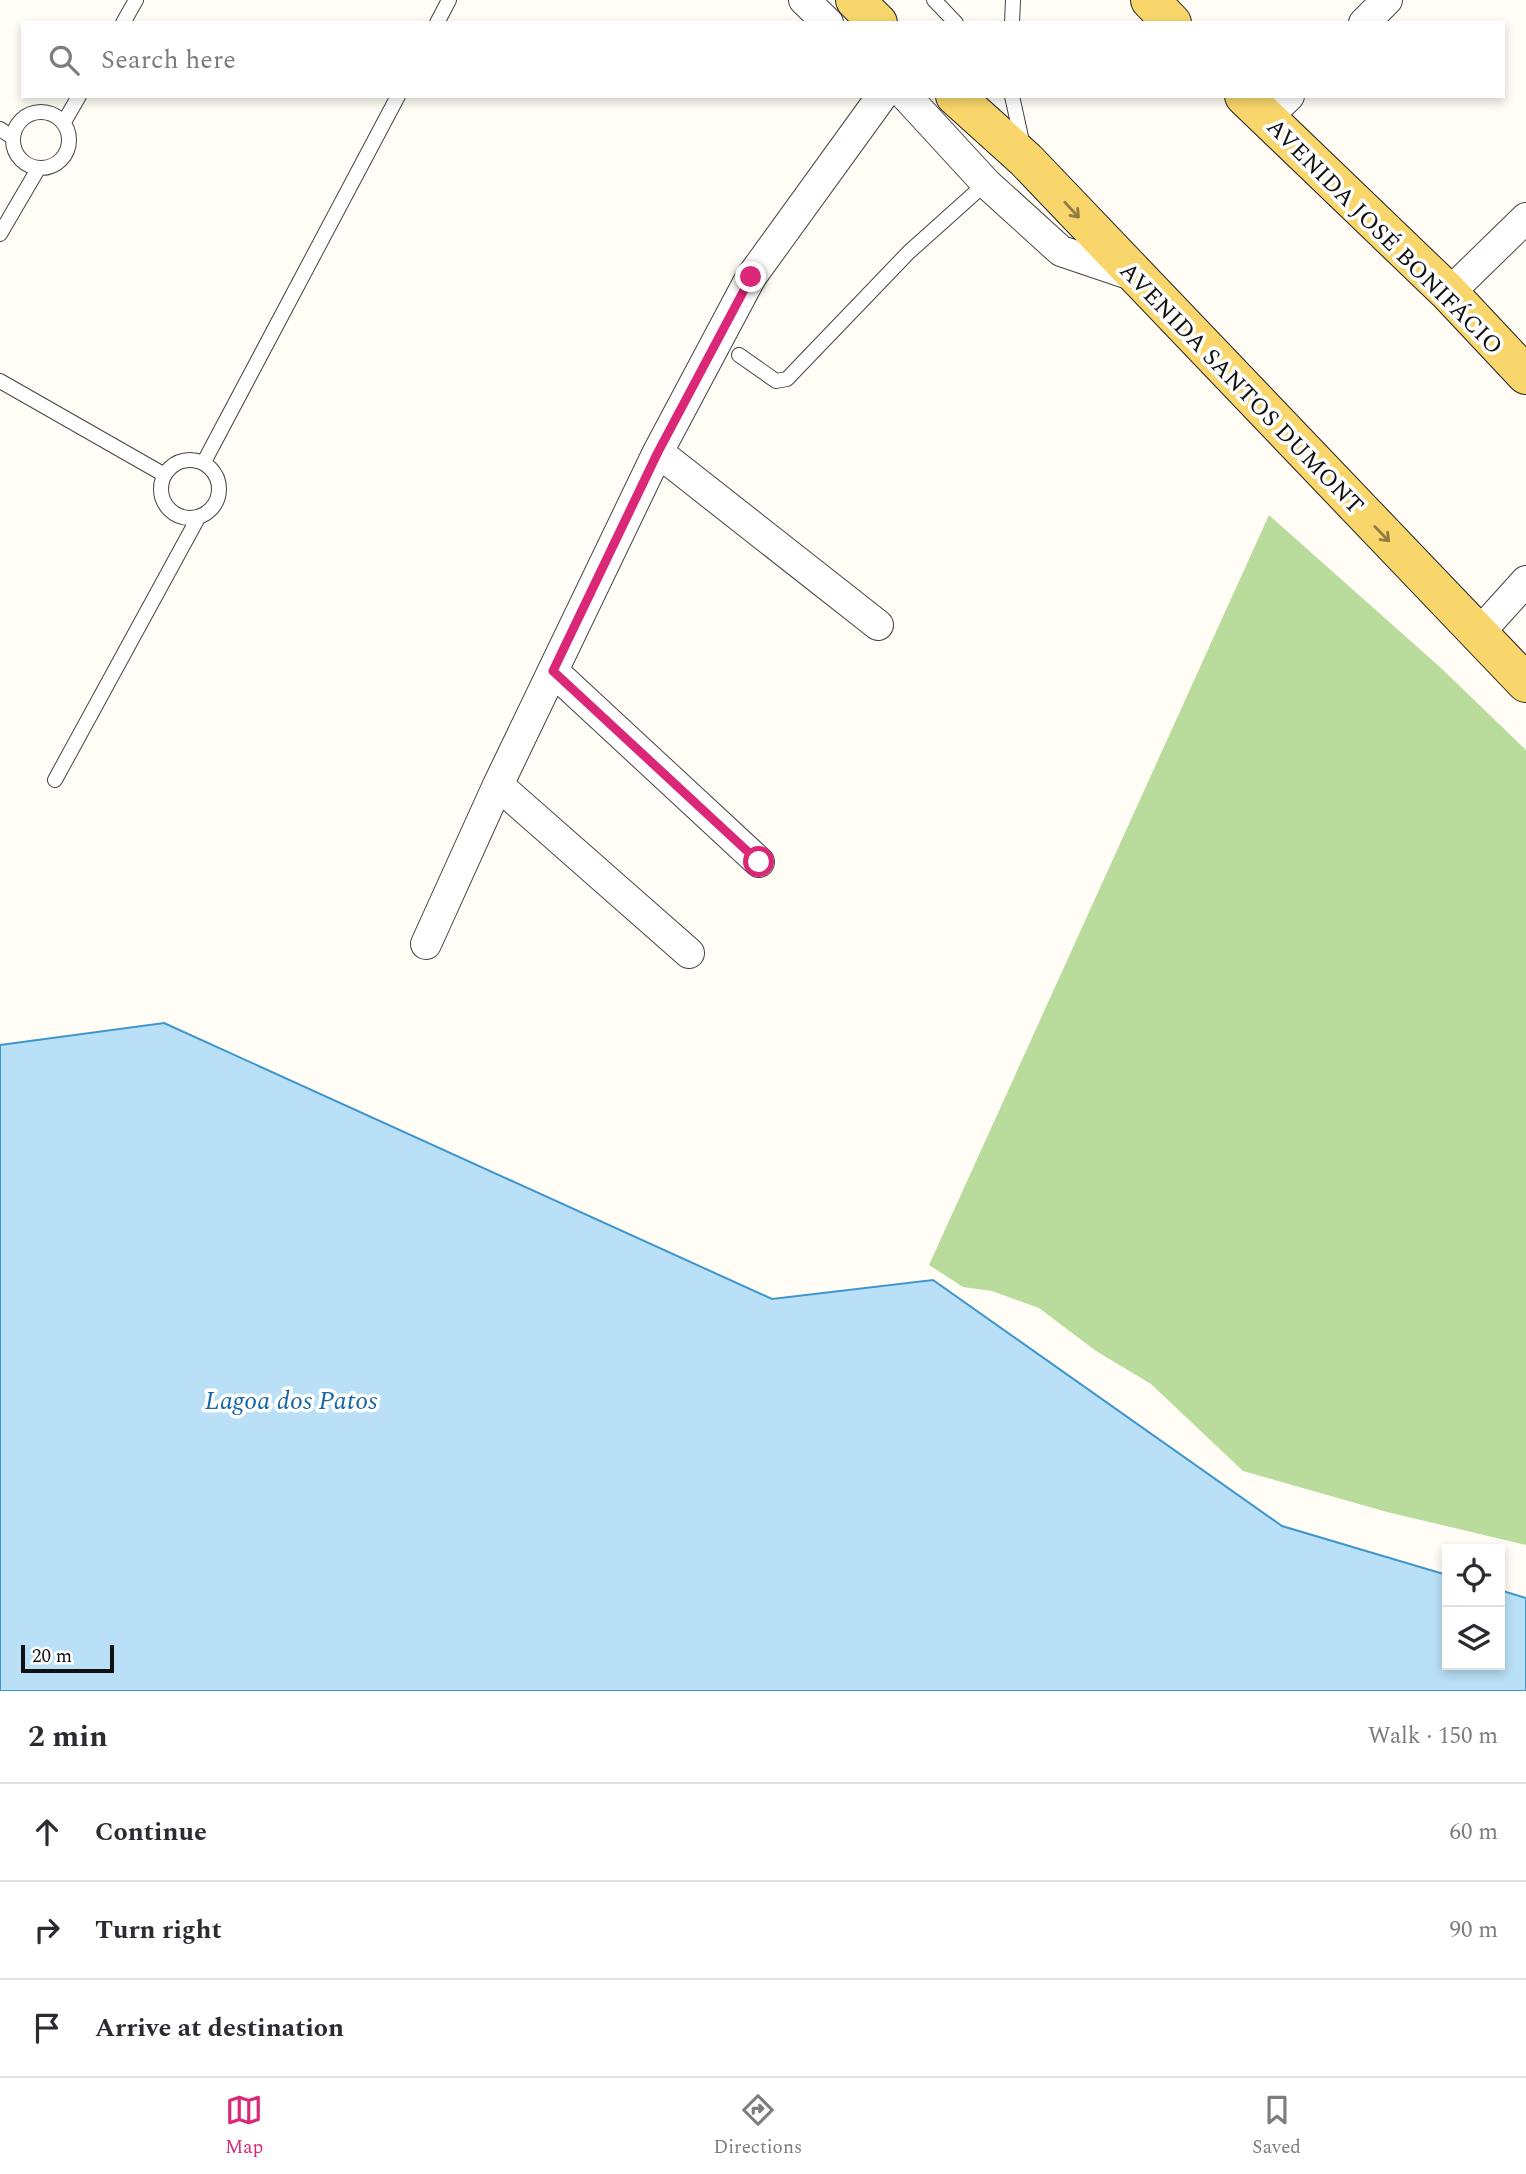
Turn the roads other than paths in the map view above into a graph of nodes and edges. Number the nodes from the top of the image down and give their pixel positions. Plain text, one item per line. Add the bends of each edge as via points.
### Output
1 (136, 0) edge
2 (449, 0) edge
3 (804, 0) edge
4 (855, 0) edge
5 (934, 0) edge
6 (1013, 0) edge
7 (1150, 0) edge
8 (1387, 0) edge
9 (124, 21) edge
10 (438, 21) edge
11 (826, 21) edge
12 (876, 21) edge
13 (954, 21) edge
14 (1012, 21) edge
15 (1170, 21) edge
16 (1366, 21) edge
17 (78, 98) edge
18 (397, 98) edge
19 (881, 98) edge
20 (908, 98) edge
21 (957, 98) edge
22 (1012, 98) edge
23 (1266, 104) edge
24 (64, 122) junction
25 (6, 133) edge
26 (1026, 160) junction
27 (38, 169) junction
28 (986, 183) junction
29 (1526, 218) edge
30 (0, 234) edge
31 (1132, 275) junction
32 (1449, 293) junction
33 (739, 355) dead end
34 (1526, 375) edge
35 (0, 380) edge
36 (658, 452) junction
37 (204, 462) junction
38 (163, 474) junction
39 (198, 518) junction
40 (1526, 581) edge
41 (878, 625) dead end
42 (1479, 633) junction
43 (553, 671) junction
44 (1526, 682) edge
45 (55, 780) dead end
46 (498, 785) junction
47 (759, 862) dead end
48 (426, 944) dead end
49 (689, 953) dead end

1 - 9 lane
2 - 10 lane
3 - 11 street
4 - 12 main road
5 - 13 lane
6 - 14 lane
7 - 15 main road
8 - 16 street
17 - 24 lane
18 - 37 lane
19 - 36 street via 751,277
20 - 28 street
21 - 26 main road, AVENIDA SANTOS DUMONT
22 - 26 lane
23 - 32 main road, AVENIDA JOSÉ BONIFÁCIO
24 - 25 lane via 44,111 23,117
24 - 27 lane via 71,144 60,163
25 - 27 lane via 18,159
26 -> 31 main road, AVENIDA SANTOS DUMONT
27 - 30 lane
28 - 31 street via 1061,251
28 - 33 lane via 908,252 787,379 776,381
29 - 32 street
31 -> 42 main road, AVENIDA SANTOS DUMONT
32 - 34 main road, AVENIDA JOSÉ BONIFÁCIO
35 - 38 lane
36 - 41 street
36 - 43 street
37 - 38 lane via 181,459
37 - 39 lane via 219,480 216,504
38 - 39 lane via 160,497 175,515
39 - 45 lane
40 - 42 street
42 - 44 main road, AVENIDA SANTOS DUMONT
43 - 46 street
43 - 47 street
46 - 48 street
46 - 49 street

